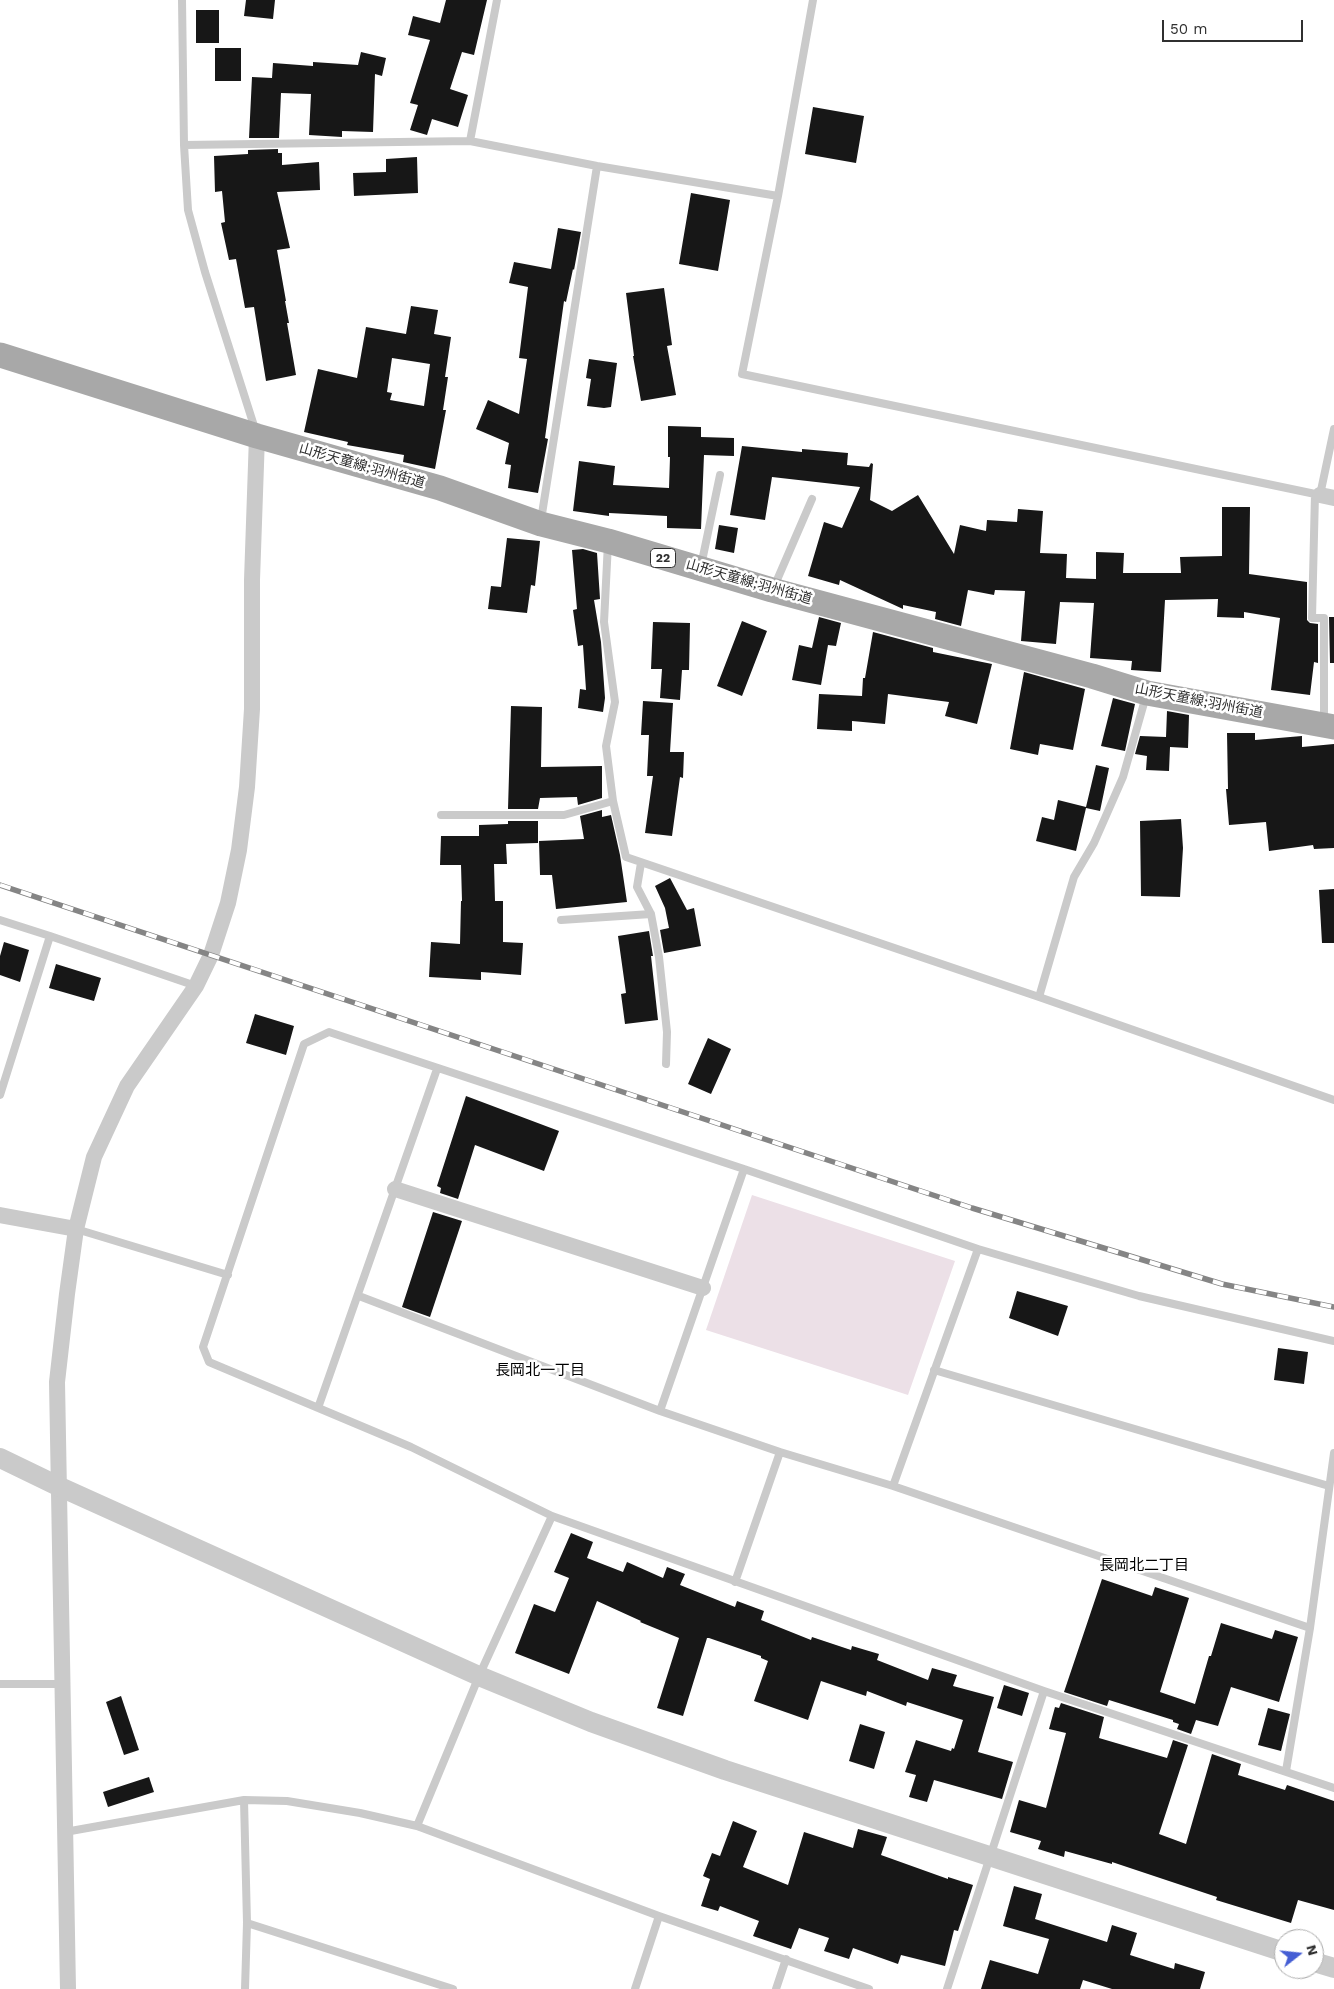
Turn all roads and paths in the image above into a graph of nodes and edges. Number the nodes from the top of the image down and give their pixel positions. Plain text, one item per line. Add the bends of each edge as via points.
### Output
1 (182, 0) edge
2 (497, 0) edge
3 (813, 0) edge
4 (470, 140) junction
5 (184, 145) junction
6 (597, 166) junction
7 (778, 196) junction
8 (0, 355) edge
9 (1334, 429) edge
10 (258, 436) junction
11 (720, 475) dead end
12 (1323, 496) edge
13 (812, 499) dead end
14 (541, 524) junction
15 (608, 541) junction
16 (700, 569) junction
17 (772, 590) junction
18 (1147, 693) junction
19 (1329, 726) edge
20 (613, 801) junction
21 (441, 815) dead end
22 (641, 863) junction
23 (651, 914) junction
24 (0, 920) edge
25 (561, 920) dead end
26 (50, 936) junction
27 (196, 986) junction
28 (1039, 997) junction
29 (666, 1064) dead end
30 (4, 1069) edge
31 (437, 1069) junction
32 (0, 1095) edge
33 (1334, 1100) edge
34 (744, 1169) junction
35 (395, 1189) junction
36 (0, 1215) edge
37 (76, 1229) junction
38 (978, 1249) junction
39 (228, 1275) junction
40 (703, 1288) junction
41 (359, 1296) junction
42 (1334, 1341) edge
43 (934, 1370) junction
44 (318, 1408) junction
45 (660, 1411) junction
46 (780, 1452) junction
47 (1334, 1453) edge
48 (0, 1458) edge
49 (58, 1486) junction
50 (893, 1486) junction
51 (1329, 1486) junction
52 (552, 1516) junction
53 (735, 1582) junction
54 (1310, 1628) junction
55 (479, 1676) junction
56 (0, 1684) edge
57 (61, 1684) junction
58 (1044, 1691) junction
59 (1286, 1771) junction
60 (1334, 1788) edge
61 (244, 1800) junction
62 (418, 1826) junction
63 (65, 1832) junction
64 (990, 1856) junction
65 (659, 1916) junction
66 (246, 1923) junction
67 (1274, 1949) edge
68 (786, 1959) junction
69 (68, 1989) edge
70 (245, 1989) edge
71 (453, 1989) edge
72 (635, 1989) edge
73 (776, 1989) edge
74 (869, 1989) edge
75 (947, 1989) edge

1 - 5 lane
2 - 4 lane
3 - 7 lane
4 - 5 lane
4 - 6 lane
5 - 10 lane via 188,210
6 - 7 lane
6 - 14 lane
7 - 12 lane via 742,374
8 - 10 main road, 山形天童線;羽州街道 / 22
9 - 12 lane
10 - 14 main road, 山形天童線;羽州街道 / 22 via 440,488
10 - 27 street via 252,580 252,709 247,787 228,903 211,955
11 - 16 lane
12 - 19 lane via 1312,618 1324,618
13 - 17 lane
14 - 15 main road, 山形天童線;羽州街道 / 22
15 - 16 main road, 山形天童線;羽州街道 / 22
15 - 20 lane via 604,622 615,702 606,746
16 - 17 main road, 山形天童線;羽州街道 / 22
17 - 18 main road, 山形天童線;羽州街道 / 22
18 - 19 main road, 山形天童線;羽州街道 / 22
18 - 28 lane via 1123,777 1094,843 1074,877
20 - 21 lane via 564,815
20 - 22 lane via 626,857
22 - 23 lane via 637,887
22 - 28 lane
23 - 25 lane
23 - 29 lane via 667,1032
24 - 26 lane
26 - 27 lane
26 - 30 lane
27 - 37 street via 127,1086 94,1158
28 - 33 lane
30 - 32 lane
31 - 34 lane
31 - 35 lane
31 - 39 lane via 329,1032 304,1044
34 - 38 lane
34 - 40 lane
35 - 40 street
35 - 41 lane
36 - 37 street
37 - 39 lane
37 - 49 street via 57,1382
38 - 42 lane via 1139,1296
38 - 43 lane
39 - 44 lane via 203,1347 208,1362
40 - 45 lane
41 - 44 lane
41 - 45 lane
43 - 50 lane
43 - 51 lane
44 - 52 lane via 411,1447
45 - 46 lane
46 - 50 lane
46 - 53 lane
47 - 51 lane
48 - 49 street
49 - 55 street
49 - 57 street
50 - 54 lane
51 - 54 lane
52 - 53 lane
52 - 55 lane
53 - 58 lane
54 - 59 lane
55 - 62 lane
55 - 64 street via 591,1722 725,1770
56 - 57 lane
57 - 63 street
58 - 59 lane
58 - 64 lane
59 - 60 lane
61 - 62 lane via 287,1801
61 - 63 lane
61 - 66 lane
62 - 65 lane
63 - 69 street
64 - 67 street
64 - 75 lane
65 - 68 lane
65 - 72 lane
66 - 70 lane
66 - 71 lane
68 - 73 lane
68 - 74 lane

